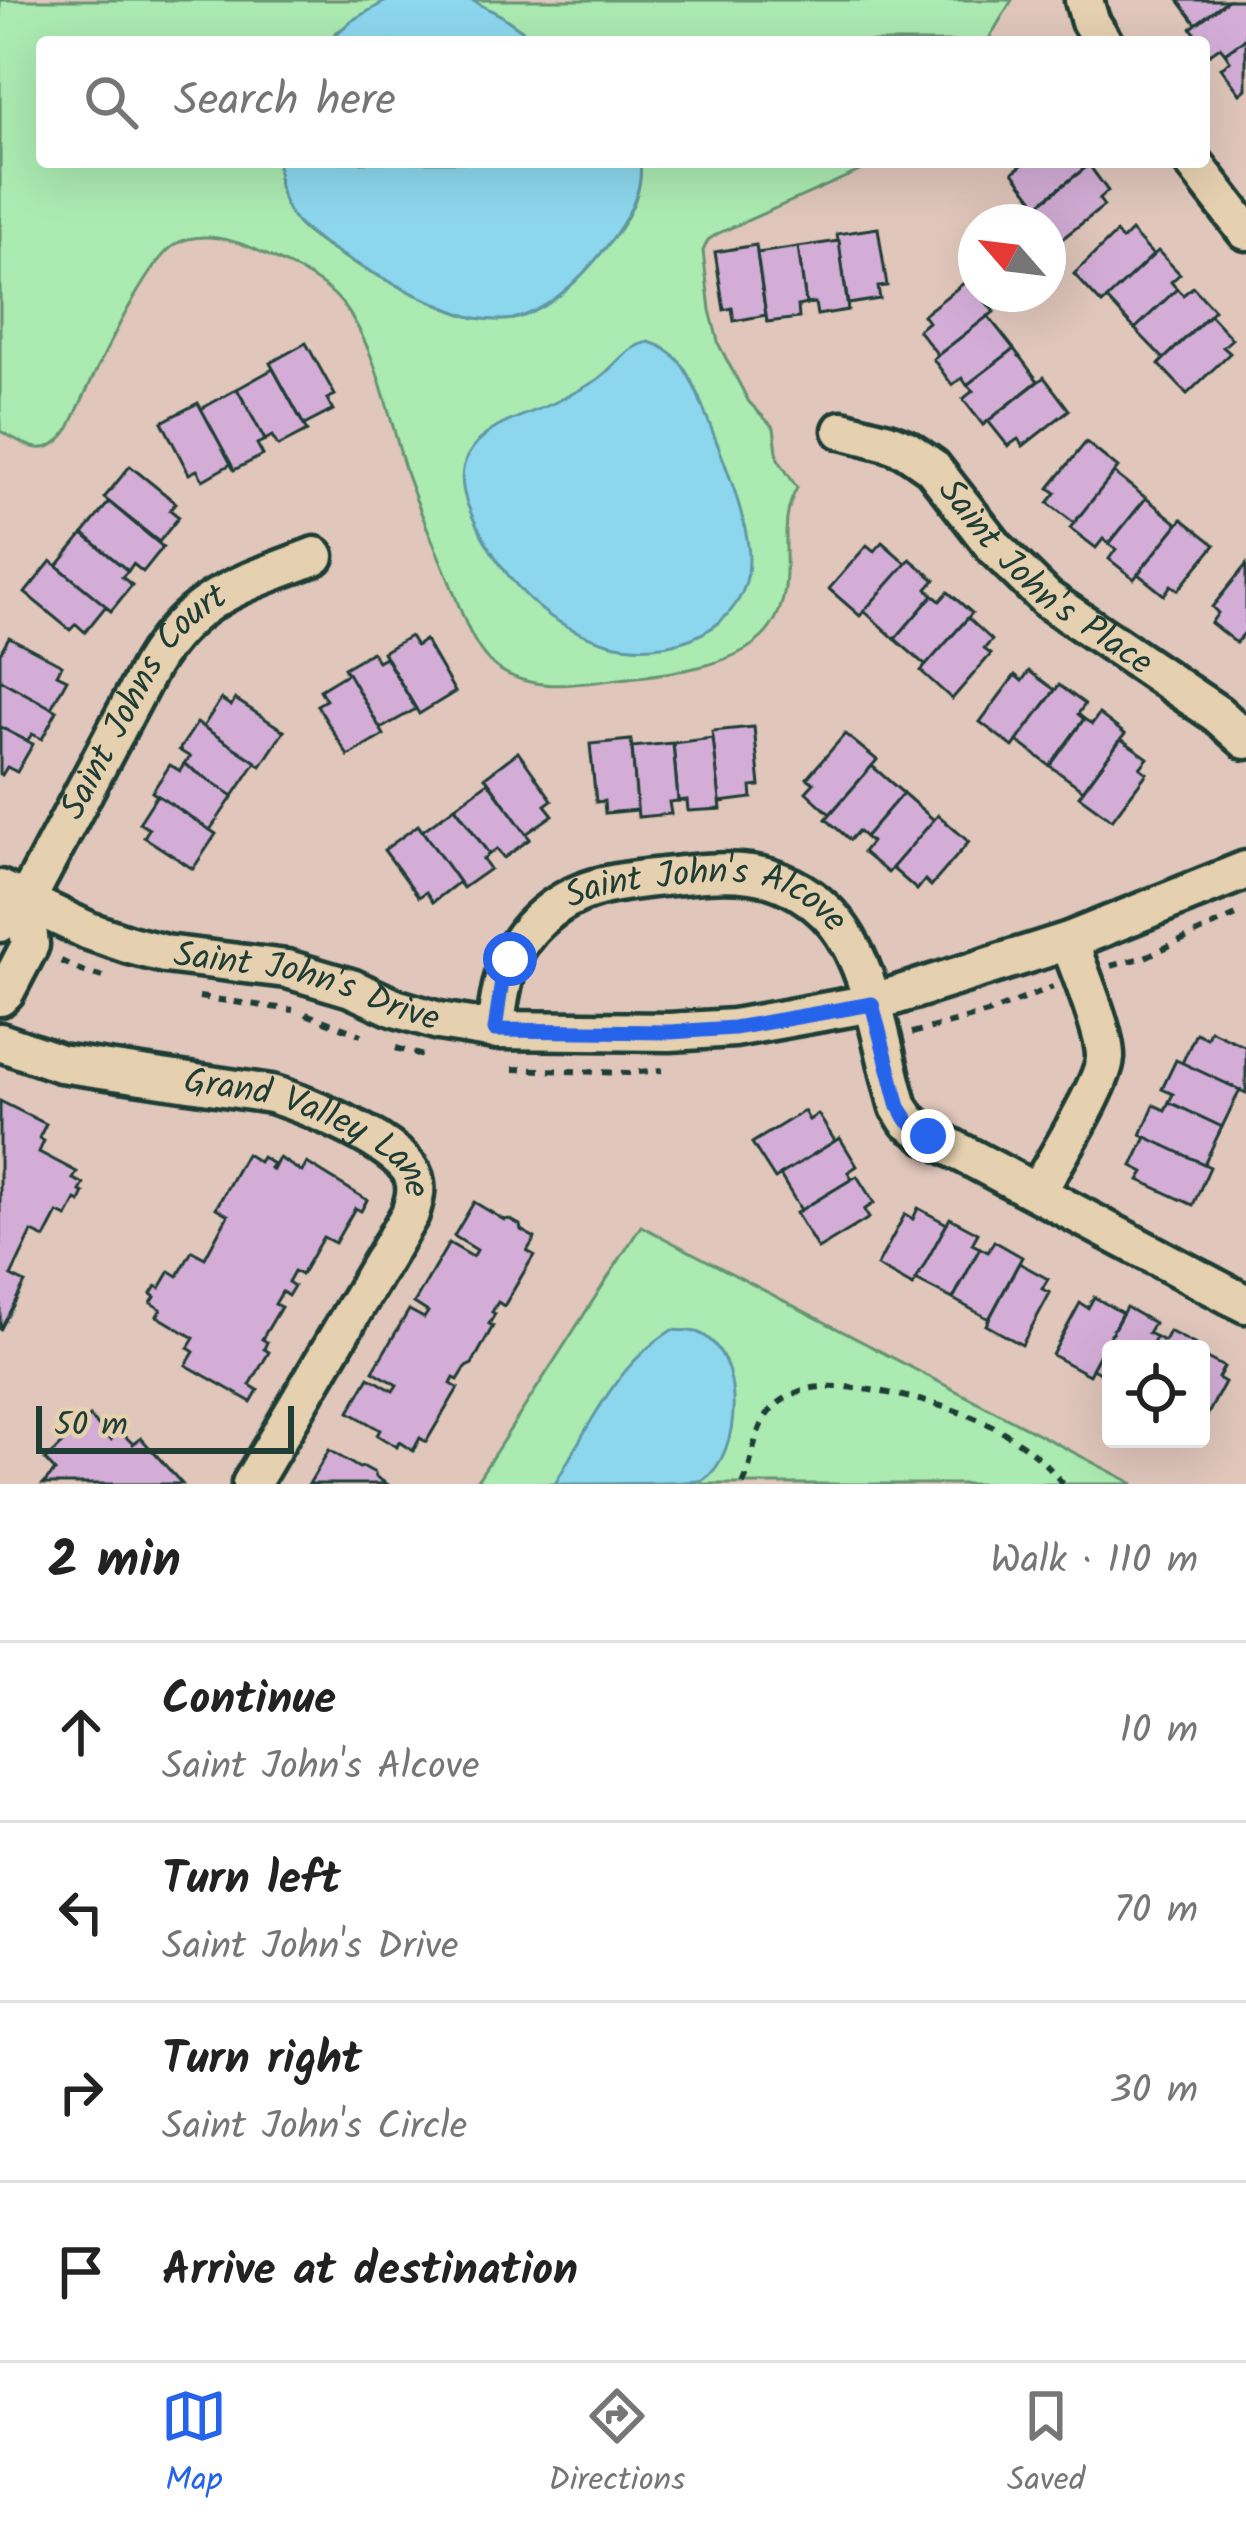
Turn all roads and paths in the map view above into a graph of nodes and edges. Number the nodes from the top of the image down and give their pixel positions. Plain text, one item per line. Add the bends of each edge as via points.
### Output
1 (1084, 0) edge
2 (1099, 36) edge
3 (1198, 168) edge
4 (1246, 231) edge
5 (842, 430) dead end
6 (315, 556) dead end
7 (1246, 740) edge
8 (1246, 870) edge
9 (8, 905) edge
10 (1246, 911) edge
11 (1069, 941) junction
12 (1109, 967) dead end
13 (1052, 988) dead end
14 (0, 997) edge
15 (872, 1004) junction
16 (495, 1030) junction
17 (912, 1033) dead end
18 (0, 1042) edge
19 (1037, 1192) junction
20 (1246, 1304) edge
21 (251, 1484) edge
22 (743, 1484) edge
23 (1063, 1484) edge

1 - 2 street
3 - 4 street
5 - 7 street, Saint John's Place via 920,458 1047,599
6 - 9 street, Saint Johns Court via 222,593 172,632
8 - 11 street, Saint John's Drive
9 - 14 street via 30,945
9 - 16 street, Saint John's Drive via 165,954 287,969 416,1016
10 - 12 path
11 - 15 street, Saint John's Drive
11 - 19 street via 1105,1057
13 - 17 path
15 - 16 street, Saint John's Drive via 734,1028
15 - 16 street, Saint John's Alcove via 850,944 825,911 777,879 717,871 607,884 567,898 513,952
15 - 19 street, Saint John's Alcove via 908,1121
18 - 21 street, Grand Valley Lane via 60,1063 304,1104 393,1151 412,1174 410,1214
19 - 20 street, Saint John's Alcove
22 - 23 path via 764,1418 798,1391 819,1387 911,1398 970,1416 1038,1455

